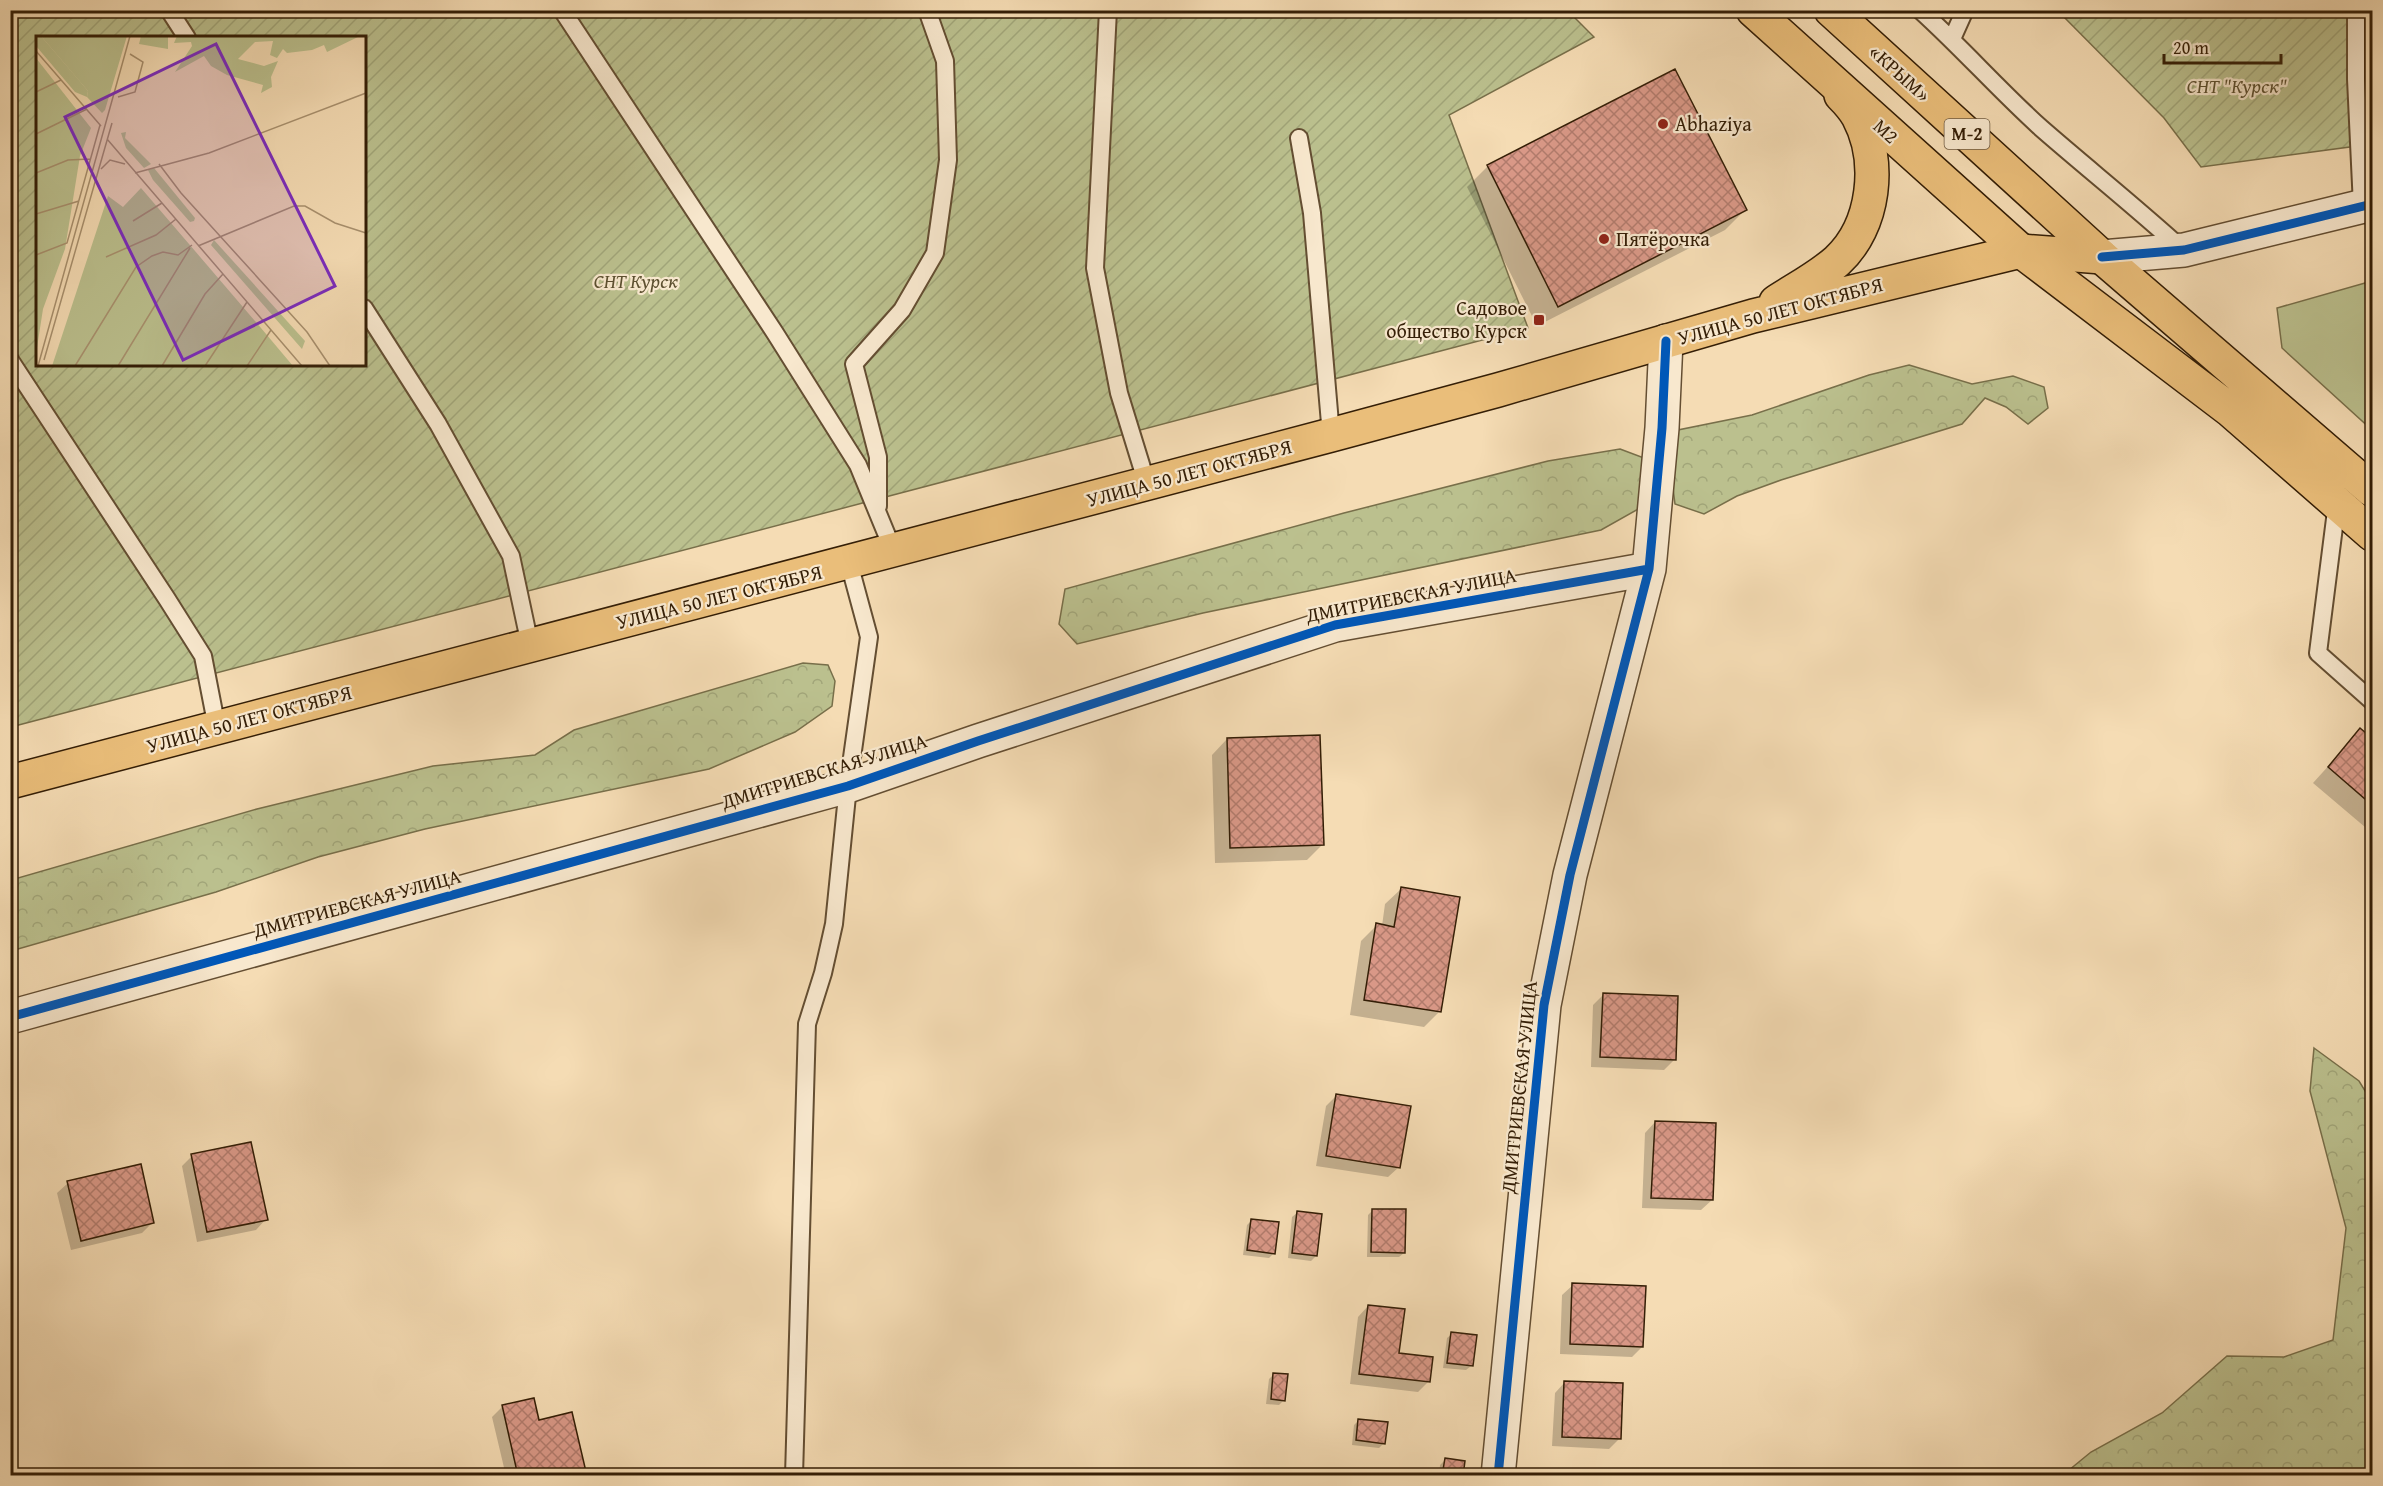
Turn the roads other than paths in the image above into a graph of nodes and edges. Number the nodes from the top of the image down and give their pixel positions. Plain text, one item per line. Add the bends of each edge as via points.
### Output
1 (169, 10) edge
2 (562, 10) edge
3 (927, 10) edge
4 (1108, 10) edge
5 (1752, 10) edge
6 (1831, 10) edge
7 (1920, 10) edge
8 (1965, 10) edge
9 (2356, 10) edge
10 (186, 36) edge
11 (1952, 39) junction
12 (1833, 84) junction
13 (1299, 138) dead end
14 (2367, 205) edge
15 (2184, 250) junction
16 (2021, 251) junction
17 (2102, 257) junction
18 (366, 311) edge
19 (1753, 316) junction
20 (1666, 341) junction
21 (10, 360) edge
22 (1331, 435) junction
23 (1147, 484) junction
24 (2373, 490) edge
25 (2337, 503) junction
26 (878, 515) junction
27 (2373, 534) edge
28 (893, 550) junction
29 (849, 564) junction
30 (1649, 569) junction
31 (530, 645) junction
32 (2373, 701) edge
33 (217, 728) junction
34 (10, 782) edge
35 (848, 786) junction
36 (10, 1017) edge
37 (794, 1476) edge
38 (1498, 1476) edge

1 - 10 lane
2 - 26 lane via 858,465
3 - 26 lane via 945,61 948,160 935,253 902,310 854,364 878,457
4 - 23 lane via 1095,268 1119,393
5 - 12 main road, М2
6 - 17 main road, «КРЫМ» / М-2
7 - 11 lane
8 - 11 lane
9 - 14 lane via 2356,79
11 - 15 lane via 2040,127
12 - 16 main road, М2
12 - 19 main road via 1858,116 1872,155 1871,196 1859,231 1838,260
13 - 22 lane via 1312,213
14 - 15 street, УЛИЦА 50 ЛЕТ ОКТЯБРЯ
15 - 17 street, УЛИЦА 50 ЛЕТ ОКТЯБРЯ
16 - 17 main road, УЛИЦА 50 ЛЕТ ОКТЯБРЯ
16 - 19 main road, УЛИЦА 50 ЛЕТ ОКТЯБРЯ
16 - 25 main road, М2 via 2230,410
17 - 24 main road, «КРЫМ»
18 - 31 lane via 438,424 511,556
19 - 20 main road, УЛИЦА 50 ЛЕТ ОКТЯБРЯ
20 - 22 main road, УЛИЦА 50 ЛЕТ ОКТЯБРЯ
20 - 30 street, ДМИТРИЕВСКАЯ УЛИЦА
21 - 33 lane via 203,656
22 - 23 main road, УЛИЦА 50 ЛЕТ ОКТЯБРЯ
23 - 28 main road, УЛИЦА 50 ЛЕТ ОКТЯБРЯ
25 - 27 main road, М2
25 - 32 lane via 2318,653
26 - 28 lane
28 - 29 main road, УЛИЦА 50 ЛЕТ ОКТЯБРЯ
29 - 31 main road, УЛИЦА 50 ЛЕТ ОКТЯБРЯ
29 - 35 lane via 869,637
30 - 35 street, ДМИТРИЕВСКАЯ УЛИЦА via 1335,625
30 - 38 street, ДМИТРИЕВСКАЯ УЛИЦА via 1570,875 1544,1005
31 - 33 main road, УЛИЦА 50 ЛЕТ ОКТЯБРЯ
33 - 34 main road, УЛИЦА 50 ЛЕТ ОКТЯБРЯ
35 - 36 street, ДМИТРИЕВСКАЯ УЛИЦА
35 - 37 lane via 834,924 807,1024

